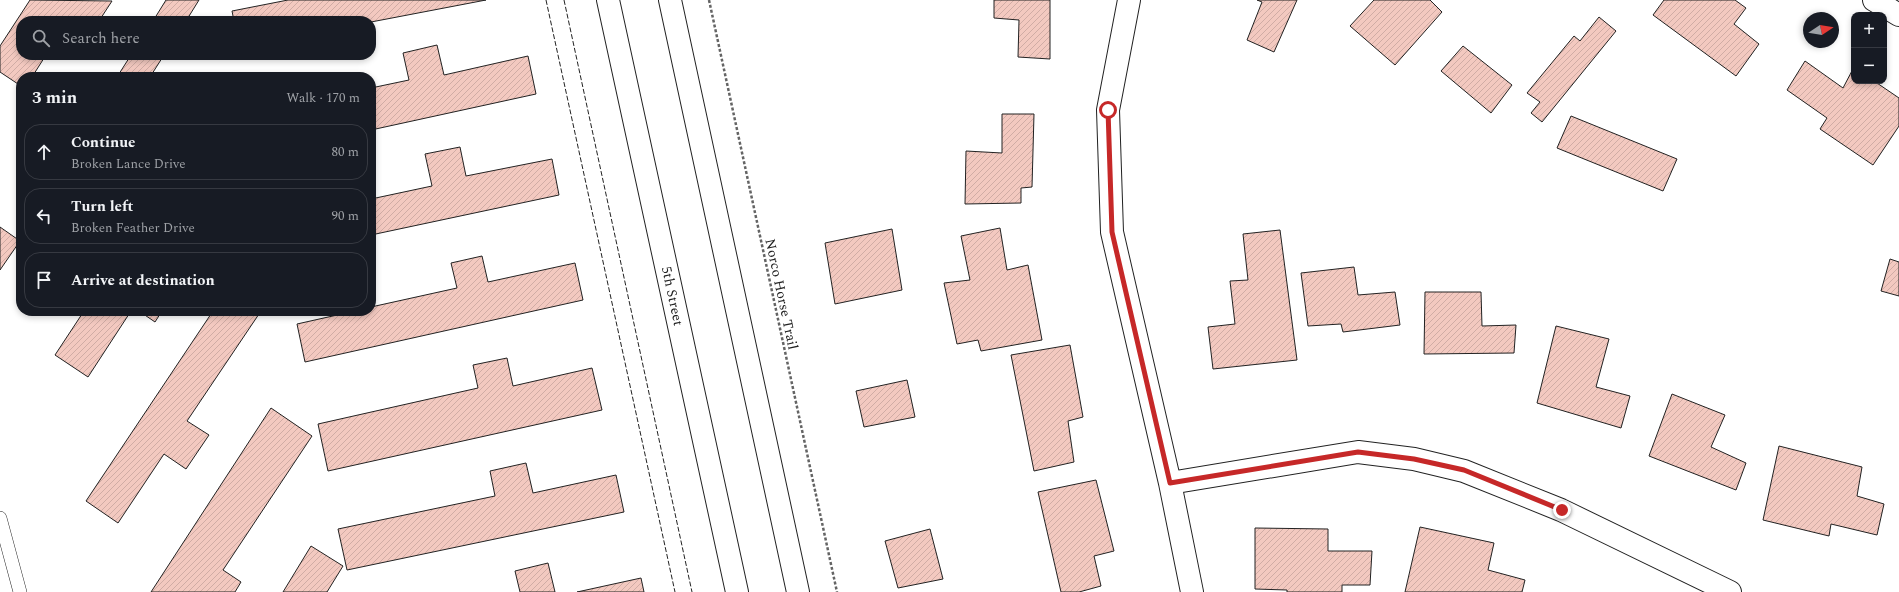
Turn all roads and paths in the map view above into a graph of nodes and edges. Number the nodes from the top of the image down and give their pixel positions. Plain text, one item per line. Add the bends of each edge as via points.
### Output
1 (608, 0) edge
2 (670, 0) edge
3 (708, 0) edge
4 (1129, 0) edge
5 (1874, 0) edge
6 (1899, 15) edge
7 (1170, 483) junction
8 (0, 518) edge
9 (20, 592) edge
10 (737, 592) edge
11 (798, 592) edge
12 (836, 592) edge
13 (1192, 592) edge
14 (1730, 592) edge

1 - 10 street, 5th Street
2 - 11 street
3 - 12 path, Norco Horse Trail
4 - 7 street via 1108,110 1112,232
5 - 6 street
7 - 13 street
7 - 14 street via 1358,452 1414,459 1464,470 1562,510
8 - 9 lane

